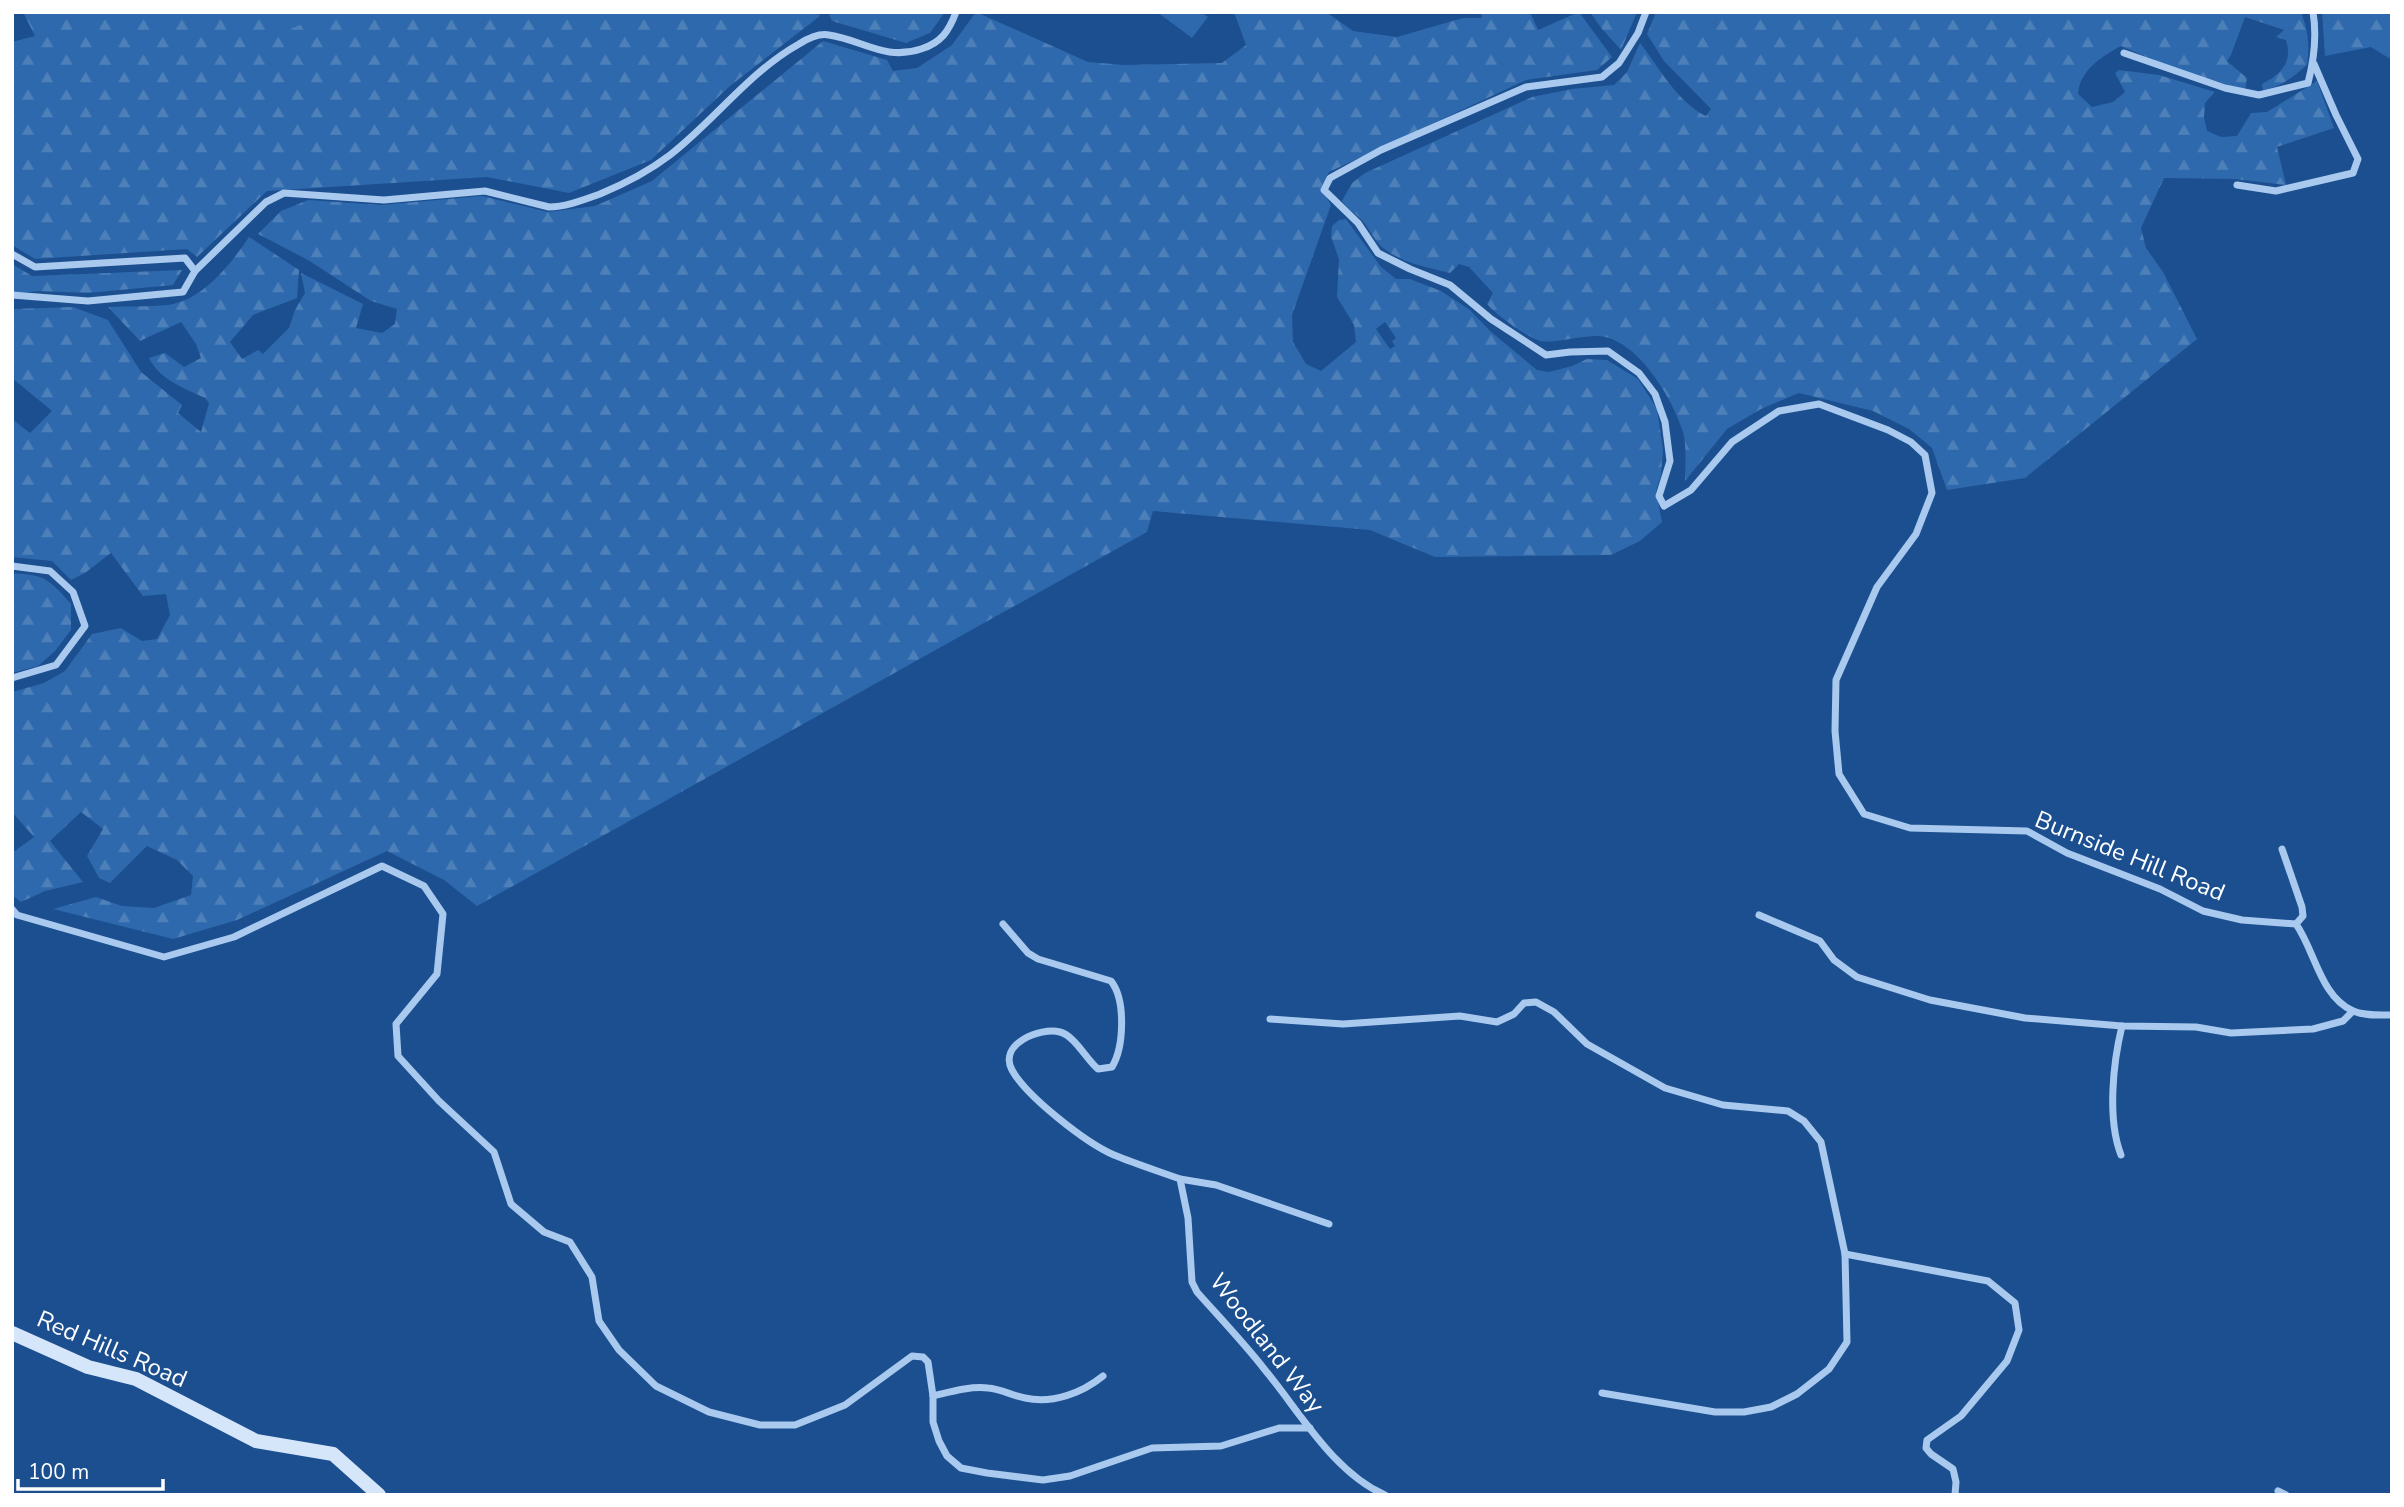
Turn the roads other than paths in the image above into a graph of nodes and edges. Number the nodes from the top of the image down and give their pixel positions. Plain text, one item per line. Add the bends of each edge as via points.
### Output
1 (956, 12) edge
2 (1646, 12) edge
3 (2313, 12) edge
4 (2124, 53) dead end
5 (2314, 64) junction
6 (2237, 185) dead end
7 (12, 254) edge
8 (195, 271) junction
9 (12, 295) edge
10 (12, 566) edge
11 (12, 678) edge
12 (2282, 849) dead end
13 (12, 909) edge
14 (1759, 915) dead end
15 (1003, 924) dead end
16 (2296, 924) junction
17 (2353, 1011) junction
18 (2392, 1015) edge
19 (1270, 1019) dead end
20 (2122, 1026) junction
21 (2120, 1154) dead end
22 (1180, 1179) junction
23 (1329, 1224) dead end
24 (1845, 1254) junction
25 (12, 1333) edge
26 (1103, 1376) dead end
27 (1602, 1393) dead end
28 (933, 1396) junction
29 (1310, 1428) junction
30 (379, 1495) edge
31 (1385, 1495) edge
32 (1955, 1495) edge

1 - 8 street via 939,41 907,54 816,35 750,82 671,155 590,198 549,207 485,191 384,200 284,194 266,202
2 - 16 street, Burnside Hill Road via 1619,63 1602,77 1526,87 1381,150 1329,178 1324,190 1358,223 1378,253 1450,285 1546,355 1608,351 1639,373 1655,394 1665,422 1670,461 1659,496 1664,506 1691,489 1732,442 1779,411 1819,404 1888,430 1925,455 1932,493 1916,534 1877,587 1836,680 1839,774 1864,814 1910,828 2027,831 2203,911 2242,920
3 - 5 street
4 - 5 street via 2259,95 2308,83
5 - 6 street via 2358,159 2353,173 2276,191
7 - 8 street via 35,267 185,258
8 - 9 street via 183,292 88,301
10 - 11 street via 50,571 73,592 85,625 56,665
12 - 16 street via 2302,907 2303,916
13 - 28 street via 17,915 164,957 234,937 382,866 424,886 443,914 437,974 396,1024 398,1056 494,1152 511,1203 544,1232 570,1242 592,1277 599,1321 619,1350 656,1386 709,1412 760,1425 795,1425 845,1405 912,1356 928,1362
14 - 20 street via 1820,940 1834,960 1857,978 2025,1018
15 - 22 street via 1028,953 1062,968 1105,978 1121,998 1118,1053 1112,1067 1098,1069 1068,1037 1051,1031 1029,1037 1009,1054 1011,1069 1020,1082 1052,1112 1112,1154
16 - 17 street via 2335,998
17 - 18 street
17 - 20 street via 2343,1021 2313,1029 2231,1033 2196,1027
19 - 24 street via 1343,1024 1460,1016 1497,1022 1524,1003 1536,1002 1555,1012 1587,1044 1665,1088 1723,1105 1788,1111 1804,1121 1821,1142
20 - 21 street via 2115,1053 2114,1136
22 - 23 street via 1216,1185
22 - 29 street, Woodland Way via 1197,1292
24 - 27 street via 1847,1342 1829,1369 1797,1394 1771,1407 1715,1412
24 - 32 street via 1988,1281 2015,1303 2019,1330 2007,1361 1961,1416 1927,1440 1931,1454 1953,1469
25 - 30 main road, Red Hills Road via 88,1367 136,1379 256,1441 332,1454
26 - 28 street via 1070,1395 1043,1400 987,1388
28 - 29 street via 933,1422 947,1456 961,1468 1017,1478 1070,1476 1153,1448 1221,1446 1279,1428
29 - 31 street, Woodland Way via 1350,1473

